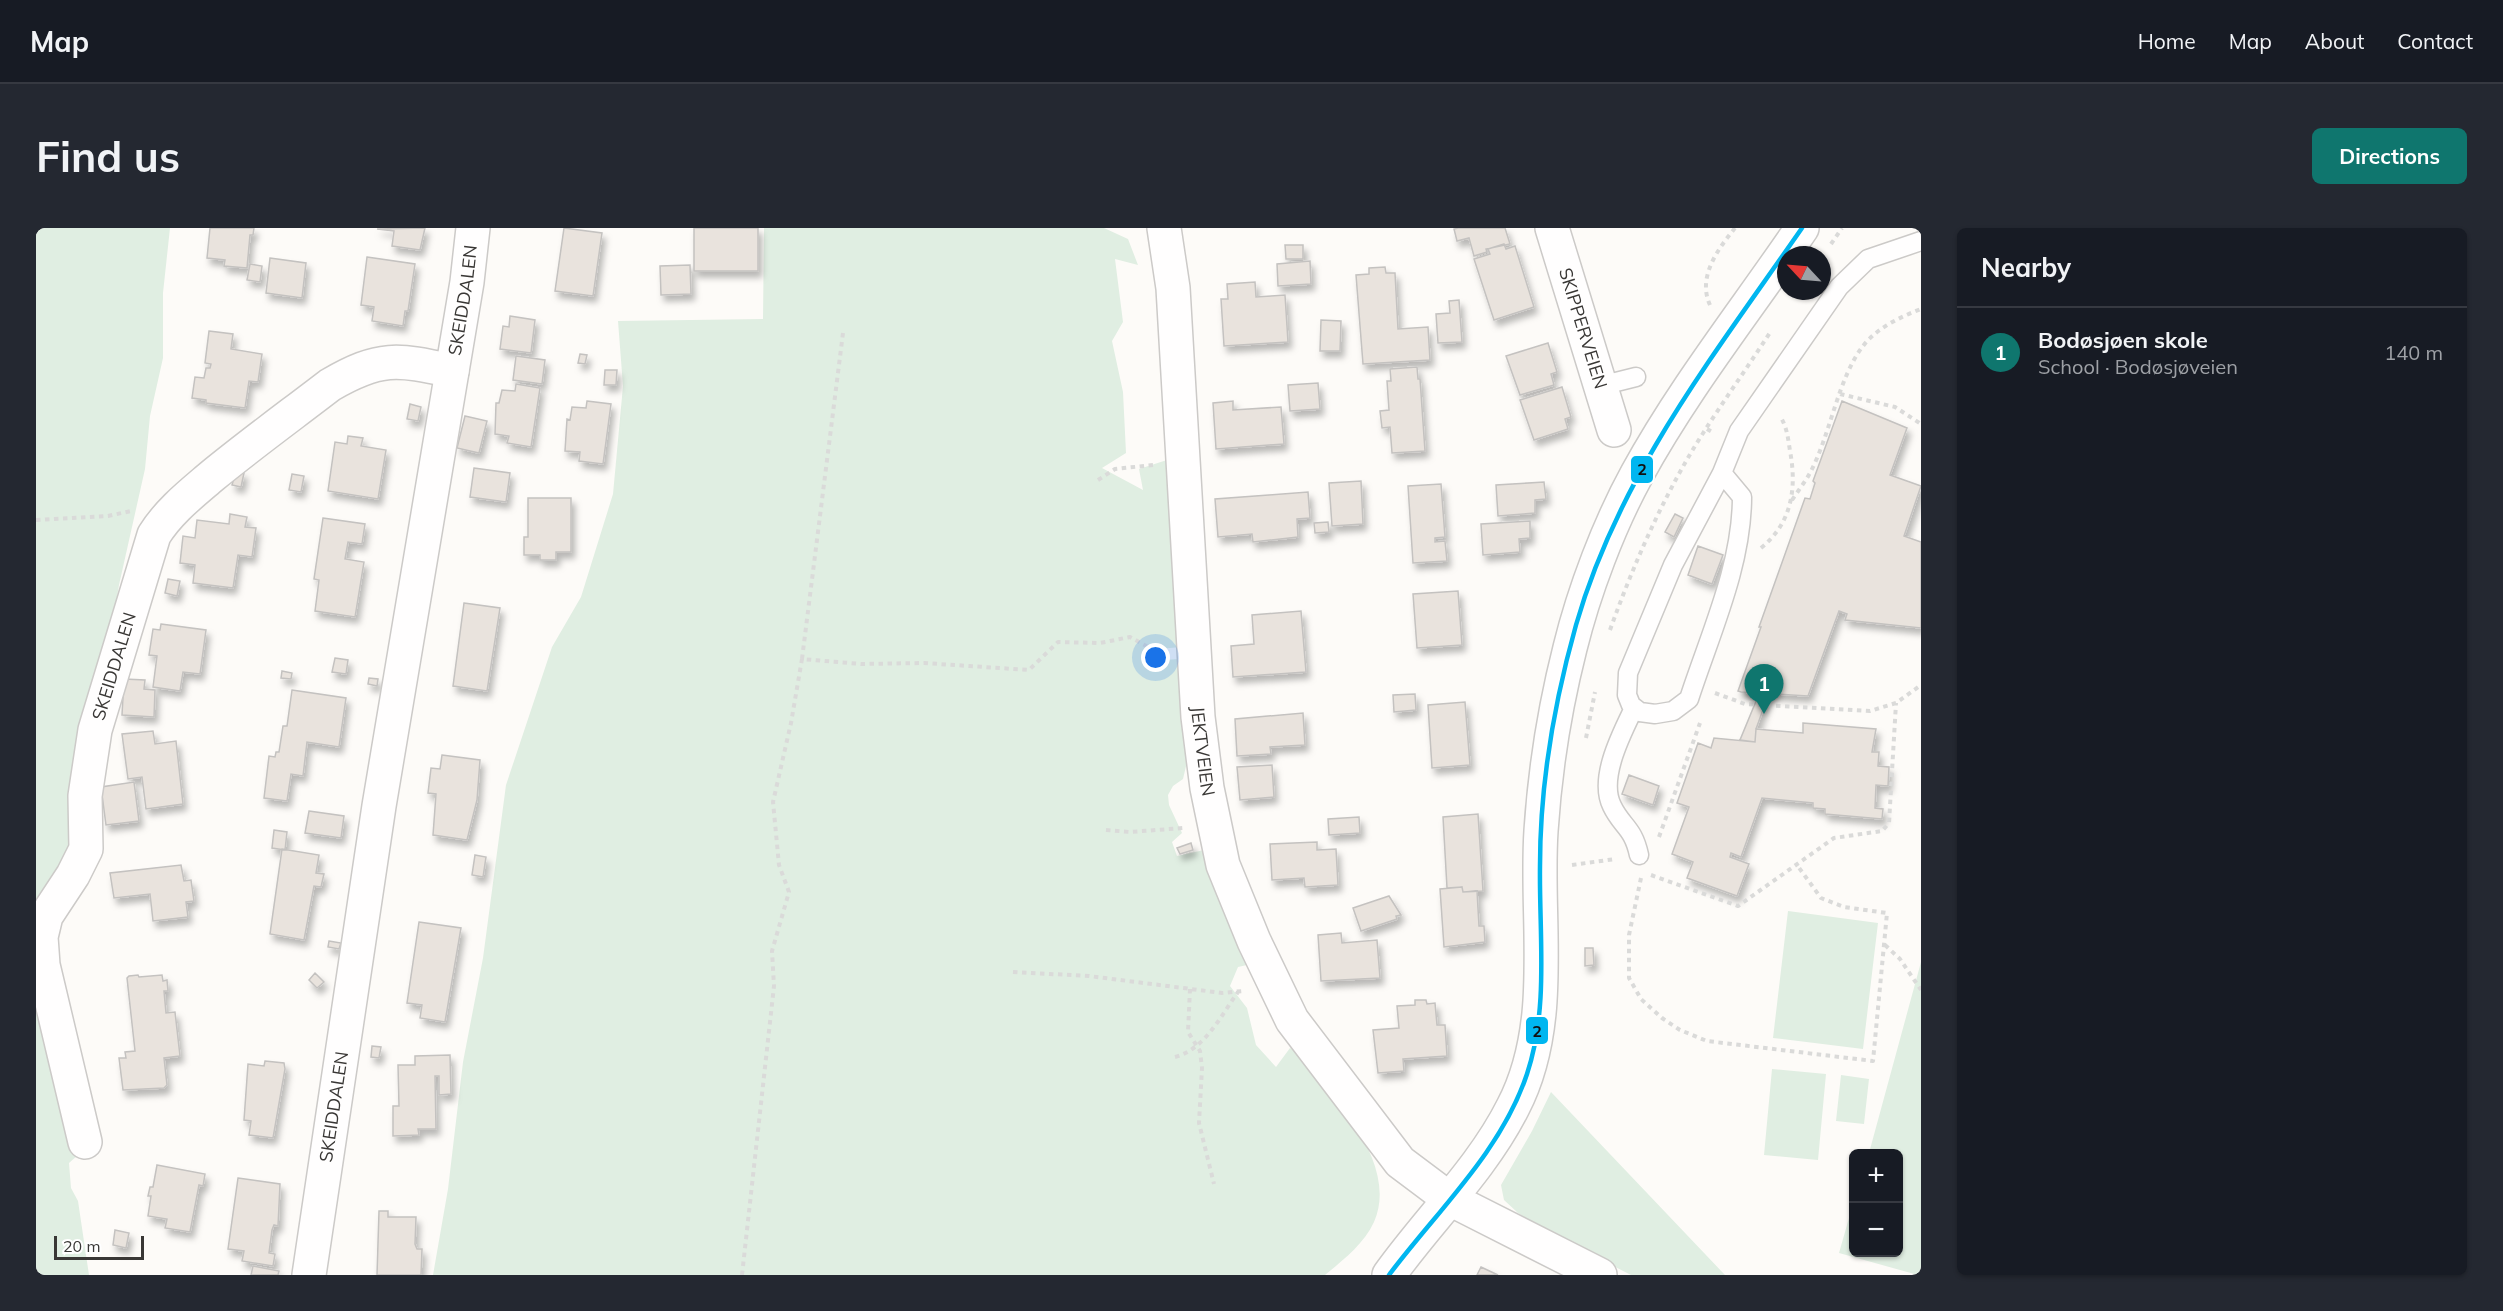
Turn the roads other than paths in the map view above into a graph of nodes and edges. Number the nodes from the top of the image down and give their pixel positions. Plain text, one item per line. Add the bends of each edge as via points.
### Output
1 (473, 228) edge
2 (1164, 228) edge
3 (1552, 228) edge
4 (1802, 228) edge
5 (1921, 242) edge
6 (452, 371) junction
7 (1635, 377) dead end
8 (1600, 386) junction
9 (1614, 430) dead end
10 (1722, 473) junction
11 (1634, 708) junction
12 (1639, 855) dead end
13 (84, 1142) dead end
14 (1448, 1198) junction
15 (309, 1275) edge
16 (1389, 1275) edge
17 (1600, 1275) edge

1 - 6 street, SKEIDDALEN
2 - 14 street, JEKTVEIEN via 1173,288 1198,717 1223,865 1292,1020 1400,1162
3 - 8 street, SKIPPERVEIEN
4 - 14 street via 1682,400 1636,476 1598,562 1570,646 1552,736 1541,833 1540,986 1532,1052 1515,1105 1485,1154
5 - 10 lane via 1868,259 1839,287 1739,431
6 - 13 street, SKEIDDALEN via 396,361 347,375 272,428 178,505 154,535 95,730 85,796 86,849 46,916 40,937
6 - 15 street, SKEIDDALEN via 379,806
7 - 8 lane
8 - 9 street, SKIPPERVEIEN
10 - 11 lane via 1672,565 1628,673 1627,695
10 - 11 lane via 1742,497 1742,525 1732,570 1689,699 1673,711 1655,714
11 - 12 lane via 1615,747 1608,797 1631,831
14 - 16 street
14 - 17 street, JEKTVEIEN

